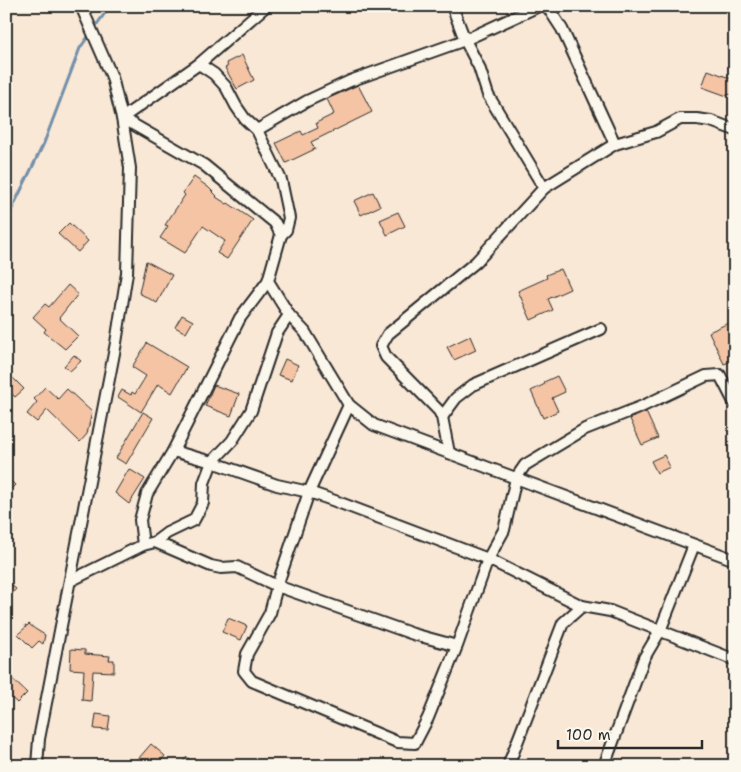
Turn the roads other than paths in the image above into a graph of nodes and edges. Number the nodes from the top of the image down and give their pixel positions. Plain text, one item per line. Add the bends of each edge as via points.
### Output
1 (80, 6) edge
2 (266, 6) edge
3 (452, 6) edge
4 (539, 6) edge
5 (547, 6) edge
6 (465, 40) junction
7 (199, 64) junction
8 (122, 118) junction
9 (256, 130) junction
10 (735, 130) edge
11 (616, 144) junction
12 (544, 188) junction
13 (281, 235) junction
14 (268, 281) junction
15 (289, 315) junction
16 (601, 329) dead end
17 (735, 404) edge
18 (348, 405) junction
19 (442, 417) junction
20 (172, 451) junction
21 (449, 453) junction
22 (212, 462) junction
23 (516, 478) junction
24 (309, 492) junction
25 (155, 542) junction
26 (143, 545) junction
27 (694, 545) junction
28 (488, 559) junction
29 (735, 560) edge
30 (70, 582) junction
31 (277, 586) junction
32 (582, 606) junction
33 (660, 631) junction
34 (457, 646) junction
35 (735, 660) edge
36 (37, 766) edge
37 (508, 766) edge
38 (604, 766) edge

1 - 8 street via 112,77
2 - 7 street
3 - 6 street
4 - 6 street
5 - 11 street via 562,29
6 - 9 street via 350,80
6 - 12 street via 488,95
7 - 8 street
7 - 9 street via 214,74
8 - 13 street via 204,165 275,223
8 - 30 street via 130,168 127,273
9 - 13 street via 281,180 289,218
10 - 11 street via 697,118 680,119 656,132
11 - 12 street
12 - 19 street via 476,262 388,334 381,346 386,357
13 - 14 street
14 - 15 street
14 - 20 street via 240,318
15 - 18 street via 305,332
15 - 22 street via 277,333 251,411 232,441
16 - 19 street via 473,385 456,398
17 - 23 street via 720,375 706,376 585,429 525,465
18 - 21 street via 374,425
18 - 24 street
19 - 21 street
20 - 22 street
20 - 26 street via 142,509
21 - 23 street
22 - 24 street via 277,485
22 - 25 street via 204,483 203,503 194,520 167,532
23 - 27 street
23 - 28 street via 504,530
24 - 28 street
24 - 31 street
25 - 26 street
25 - 31 street via 211,566 237,567
26 - 30 street
27 - 29 street
27 - 33 street
28 - 32 street
28 - 34 street
30 - 36 street via 39,738
31 - 34 street via 413,634
31 - 34 street via 270,614 247,654 244,671 252,681 397,742 415,743
32 - 33 street via 610,610
32 - 37 street via 563,623
33 - 35 street
33 - 38 street via 644,658

